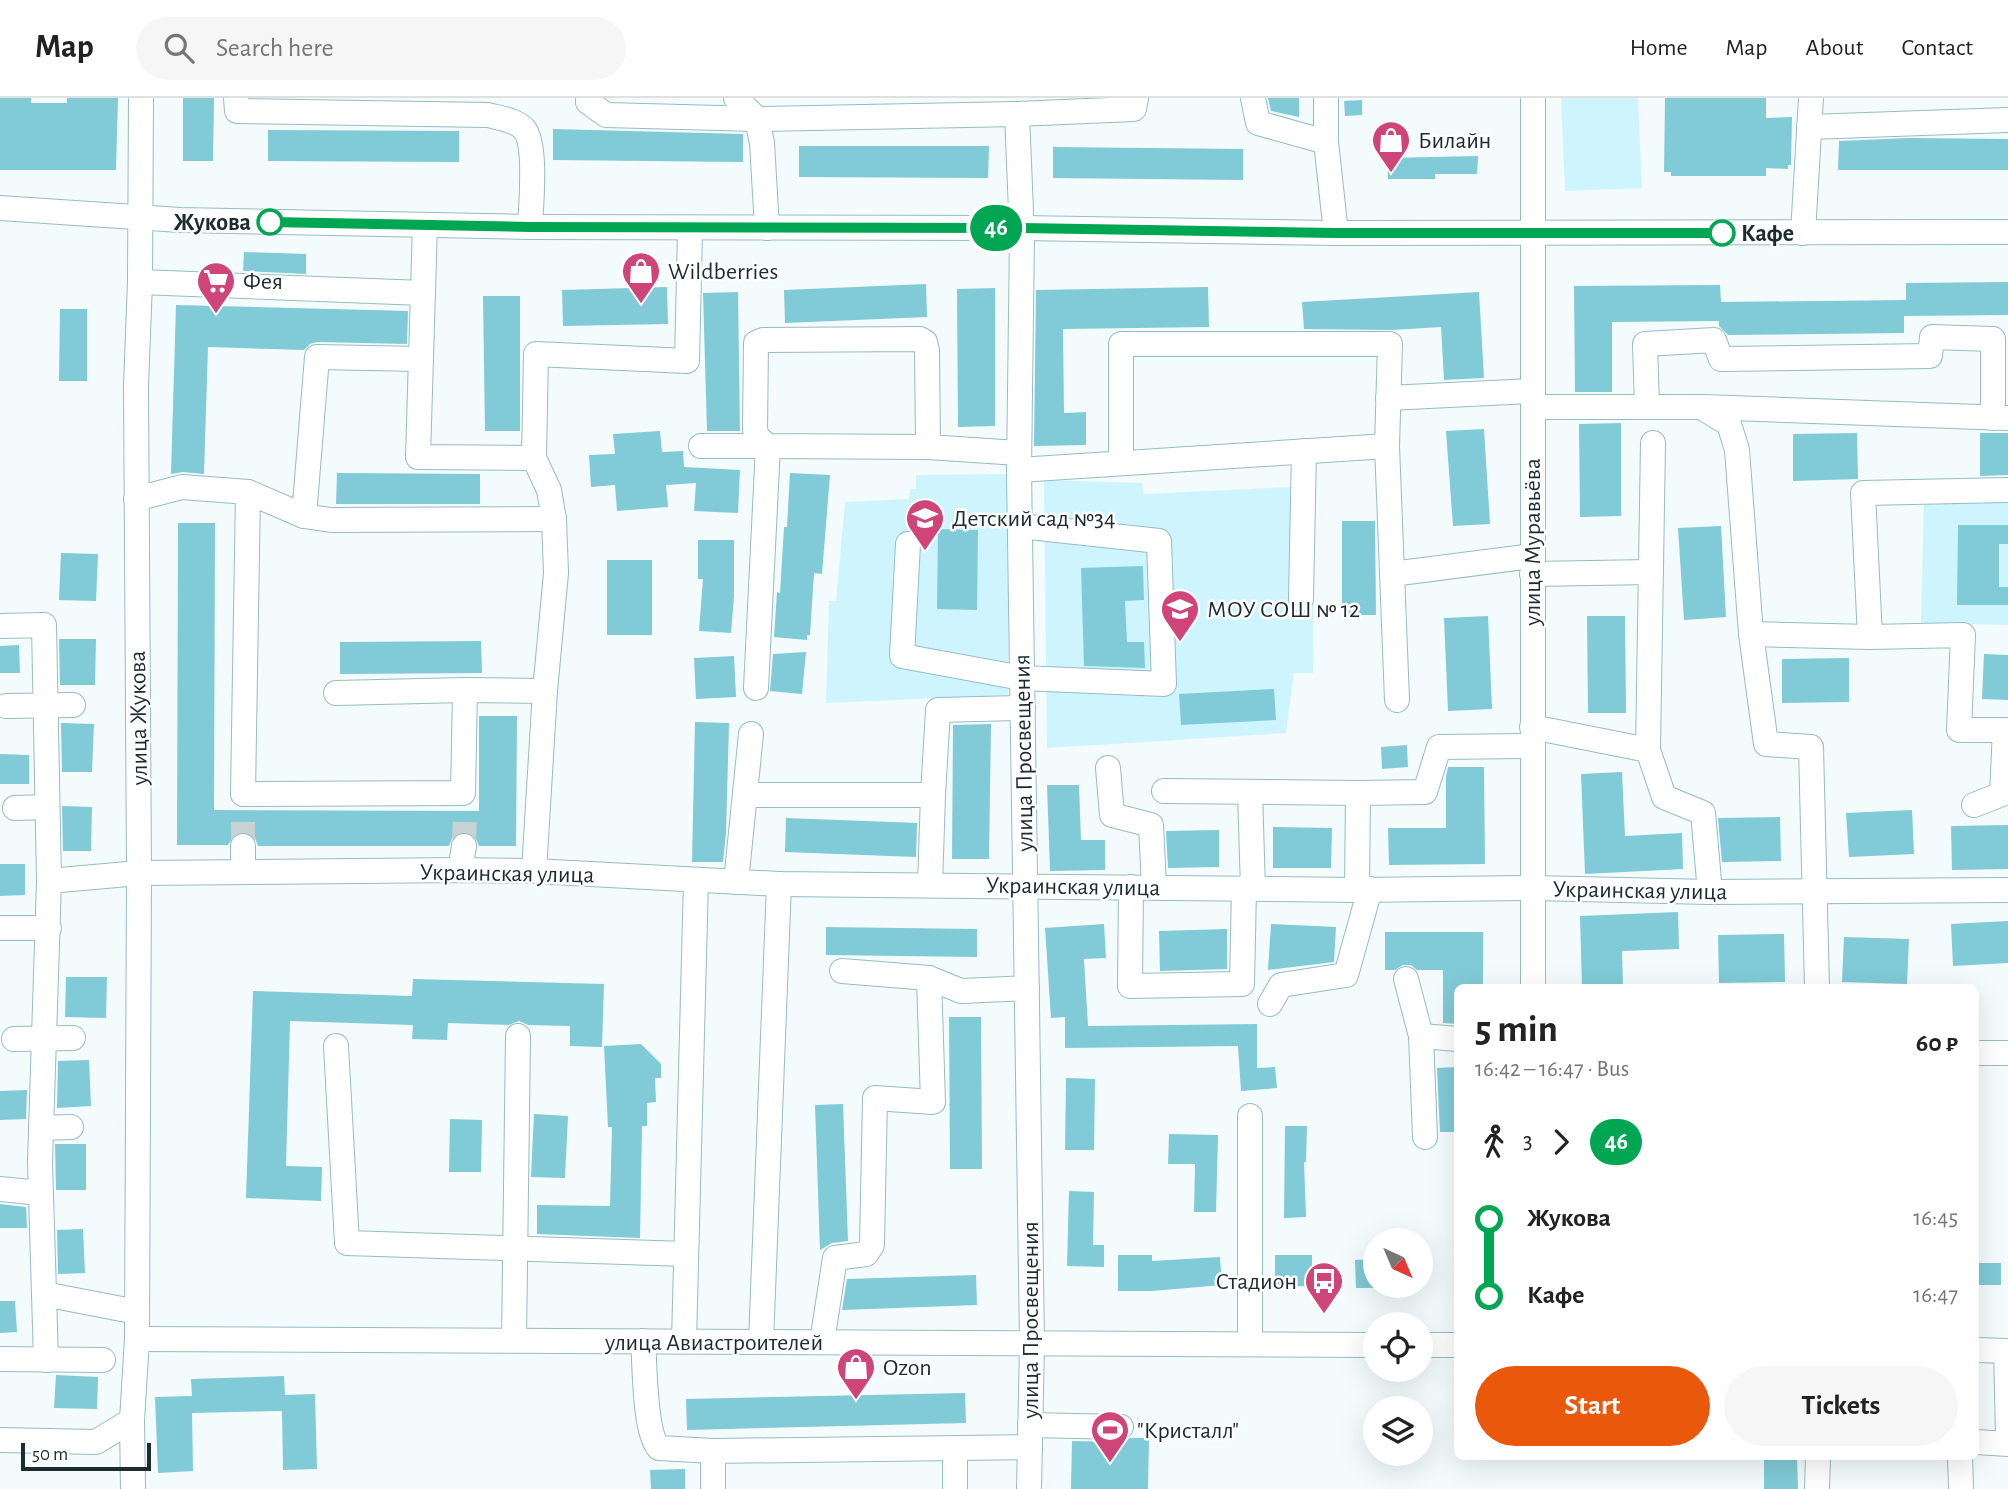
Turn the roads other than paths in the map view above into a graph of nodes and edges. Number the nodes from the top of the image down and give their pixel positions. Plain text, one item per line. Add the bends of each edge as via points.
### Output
1 (141, 98) edge
2 (236, 98) edge
3 (588, 98) edge
4 (736, 98) edge
5 (1136, 98) edge
6 (1253, 98) edge
7 (1326, 98) edge
8 (1533, 98) edge
9 (1811, 98) edge
10 (1017, 114) junction
11 (757, 119) junction
12 (2008, 121) edge
13 (1809, 127) junction
14 (1326, 142) junction
15 (0, 208) edge
16 (139, 217) junction
17 (425, 225) junction
18 (530, 227) junction
19 (767, 228) junction
20 (1021, 228) junction
21 (690, 232) dead end
22 (2008, 232) edge
23 (1336, 233) junction
24 (1531, 233) junction
25 (1803, 233) junction
26 (140, 282) junction
27 (423, 293) junction
28 (421, 359) junction
29 (1388, 398) junction
30 (1533, 399) junction
31 (1647, 407) junction
32 (1701, 407) junction
33 (2000, 418) edge
34 (1653, 443) dead end
35 (701, 446) dead end
36 (768, 446) junction
37 (1387, 446) junction
38 (928, 447) junction
39 (1304, 451) junction
40 (534, 458) junction
41 (1019, 461) junction
42 (1121, 463) junction
43 (2008, 489) edge
44 (248, 492) junction
45 (136, 499) junction
46 (304, 516) junction
47 (554, 519) junction
48 (1020, 526) junction
49 (908, 544) dead end
50 (1532, 565) junction
51 (1651, 572) junction
52 (1392, 574) junction
53 (1301, 598) dead end
54 (0, 626) edge
55 (1751, 634) junction
56 (1870, 637) junction
57 (1022, 678) junction
58 (756, 688) dead end
59 (465, 690) junction
60 (545, 691) junction
61 (337, 693) dead end
62 (1397, 701) dead end
63 (45, 705) junction
64 (73, 705) dead end
65 (6, 706) dead end
66 (1023, 708) junction
67 (2007, 730) edge
68 (751, 734) dead end
69 (1532, 737) junction
70 (1648, 750) junction
71 (1108, 768) dead end
72 (1164, 791) dead end
73 (1250, 792) junction
74 (1358, 793) junction
75 (745, 794) junction
76 (933, 795) junction
77 (1974, 805) dead end
78 (46, 807) junction
79 (15, 808) dead end
80 (243, 846) tunnel mouth
81 (243, 871) junction
82 (534, 871) junction
83 (139, 873) junction
84 (696, 880) junction
85 (49, 881) junction
86 (736, 882) junction
87 (779, 884) junction
88 (930, 884) junction
89 (1025, 886) junction
90 (1142, 887) junction
91 (1533, 888) junction
92 (1249, 889) junction
93 (1364, 890) junction
94 (2008, 890) edge
95 (1710, 892) junction
96 (1815, 892) junction
97 (0, 928) edge
98 (49, 928) junction
99 (842, 971) dead end
100 (929, 978) junction
101 (1406, 979) dead end
102 (1533, 984) edge
103 (1817, 984) edge
104 (1027, 988) junction
105 (1270, 1004) dead end
106 (518, 1036) dead end
107 (1421, 1037) junction
108 (44, 1038) junction
109 (73, 1038) dead end
110 (14, 1039) dead end
111 (1454, 1039) edge
112 (336, 1046) dead end
113 (1979, 1053) edge
114 (2008, 1054) edge
115 (1250, 1116) dead end
116 (71, 1127) dead end
117 (41, 1128) junction
118 (1424, 1136) dead end
119 (0, 1189) edge
120 (41, 1192) junction
121 (515, 1248) junction
122 (687, 1254) junction
123 (44, 1294) junction
124 (138, 1312) junction
125 (138, 1339) junction
126 (514, 1340) junction
127 (643, 1341) junction
128 (684, 1341) junction
129 (761, 1342) junction
130 (821, 1342) junction
131 (1032, 1343) junction
132 (1250, 1344) junction
133 (1363, 1345) edge
134 (1433, 1345) edge
135 (1454, 1345) edge
136 (1979, 1350) edge
137 (2007, 1351) edge
138 (0, 1359) edge
139 (46, 1360) junction
140 (103, 1360) dead end
141 (132, 1420) junction
142 (1121, 1427) dead end
143 (2008, 1435) edge
144 (1030, 1436) junction
145 (0, 1440) edge
146 (1979, 1442) edge
147 (2008, 1444) edge
148 (956, 1448) junction
149 (713, 1451) junction
150 (1818, 1460) edge
151 (1960, 1460) edge
152 (133, 1489) edge
153 (713, 1489) edge
154 (955, 1489) edge
155 (1029, 1489) edge
156 (1817, 1489) edge
157 (1961, 1489) edge

1 - 16 street, улица Жукова
2 - 18 street via 237,111 488,115 511,121 529,136
3 - 11 street via 606,115
4 - 11 street
5 - 10 street via 1134,109
6 - 14 street via 1258,123
7 - 14 street
8 - 24 street, улица Муравьёва
9 - 13 street
10 - 11 street
10 - 20 street, улица Просвещения
11 - 19 street
12 - 13 street
13 - 25 street
14 - 23 street
15 - 16 street
16 - 17 street
16 - 26 street, улица Жукова
17 - 18 street
17 - 27 street
18 - 19 street
19 - 20 street
20 - 23 street
20 - 41 street, улица Просвещения
21 - 40 street via 687,361 536,354
22 - 25 street
23 - 24 street
24 - 25 street
24 - 30 street, улица Муравьёва
26 - 27 street
26 - 45 street, улица Жукова
27 - 28 street
28 - 40 street via 418,457
28 - 46 street via 317,357
29 - 30 street
29 - 37 street
29 - 42 street via 1390,344 1121,344
30 - 31 street
30 - 50 street, улица Муравьёва
31 - 32 street
31 - 33 street via 1645,344 1714,340 1721,359 1930,356 1932,337 1968,338 1993,339
32 - 33 street
32 - 55 street via 1728,424 1737,450
34 - 51 street
35 - 36 street
36 - 38 street
36 - 38 street via 755,430 757,343 920,339 927,351
36 - 58 street
37 - 39 street
37 - 52 street
38 - 41 street
39 - 42 street
39 - 53 street
40 - 47 street via 549,490
41 - 42 street
41 - 48 street, улица Просвещения
43 - 56 street via 1863,493
44 - 45 street via 182,486
44 - 46 street
44 - 59 street via 243,802 464,802
45 - 83 street, улица Жукова
46 - 47 street via 331,520
47 - 60 street via 556,573
48 - 57 street, улица Просвещения
48 - 57 street via 1159,541 1164,684
49 - 57 street via 902,656
50 - 51 street
50 - 52 street
50 - 69 street, улица Муравьёва
51 - 70 street
52 - 62 street
54 - 63 street via 44,625
55 - 56 street
55 - 96 street via 1766,744 1811,747
56 - 67 street via 1963,635 1959,730
57 - 66 street, улица Просвещения
59 - 60 street
59 - 61 street
60 - 82 street
63 - 64 street
63 - 65 street
63 - 78 street
66 - 76 street via 938,710
66 - 89 street, улица Просвещения
67 - 77 street via 2003,794
68 - 75 street
69 - 70 street
69 - 74 street via 1439,747 1425,792
69 - 91 street, улица Муравьёва
70 - 95 street via 1664,797 1703,813
71 - 90 street via 1112,816 1151,825
72 - 73 street
73 - 74 street
73 - 92 street
74 - 93 street
75 - 76 street
75 - 86 street
76 - 88 street
78 - 79 street
78 - 85 street
80 - 81 street
81 - 82 street, Украинская улица via 462,858
81 - 83 street, Украинская улица
82 - 84 street, Украинская улица
83 - 85 street, Украинская улица
83 - 124 street, улица Жукова
84 - 86 street, Украинская улица
84 - 122 street
85 - 98 street
86 - 87 street, Украинская улица
87 - 88 street, Украинская улица
87 - 129 street
88 - 89 street, Украинская улица
89 - 90 street, Украинская улица
89 - 104 street, улица Просвещения
90 - 92 street, Украинская улица
90 - 92 street via 1130,986 1242,984
91 - 93 street, Украинская улица
91 - 95 street, Украинская улица
91 - 102 street, улица Муравьёва
92 - 93 street, Украинская улица
93 - 105 street via 1346,975 1281,985
94 - 96 street, Украинская улица
95 - 96 street, Украинская улица
96 - 103 street
97 - 98 street
98 - 108 street
99 - 100 street
100 - 104 street via 961,991
100 - 130 street via 933,1102 875,1098 872,1245 866,1254 835,1258
101 - 107 street
104 - 131 street, улица Просвещения
106 - 121 street
107 - 111 street
107 - 118 street
108 - 109 street
108 - 110 street
108 - 117 street
112 - 121 street via 348,1243
113 - 114 street
115 - 132 street
116 - 117 street
117 - 120 street
119 - 120 street
120 - 123 street
121 - 122 street
121 - 126 street
122 - 128 street
123 - 124 street
123 - 139 street
124 - 125 street, улица Жукова
125 - 126 street, улица Авиастроителей
125 - 141 street, улица Жукова
126 - 127 street, улица Авиастроителей
127 - 128 street, улица Авиастроителей
127 - 149 street via 653,1442 669,1450
128 - 129 street, улица Авиастроителей
129 - 130 street, улица Авиастроителей
130 - 131 street, улица Авиастроителей
131 - 132 street, улица Авиастроителей
131 - 144 street, улица Просвещения
132 - 133 street, улица Авиастроителей
134 - 135 street
136 - 137 street
137 - 143 street
138 - 139 street
139 - 140 street
141 - 145 street via 96,1442
141 - 152 street, улица Жукова
142 - 144 street
144 - 148 street
144 - 155 street, улица Просвещения
146 - 147 street
148 - 149 street
148 - 154 street
149 - 153 street
150 - 156 street
151 - 157 street

